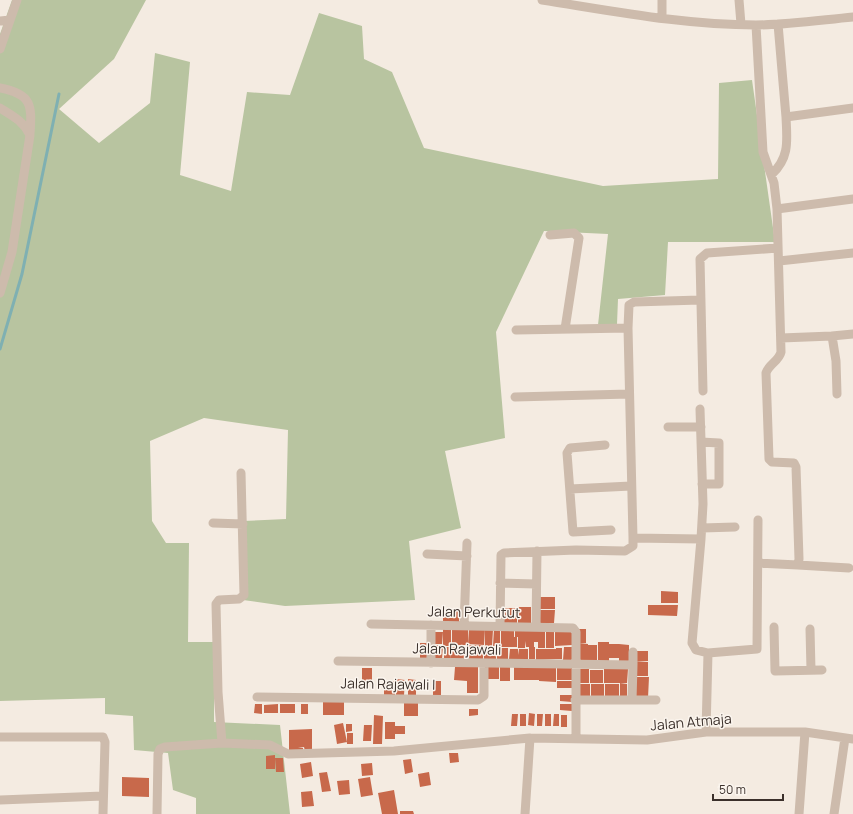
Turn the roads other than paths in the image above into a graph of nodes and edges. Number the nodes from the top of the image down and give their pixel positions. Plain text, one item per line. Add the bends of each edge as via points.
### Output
1 (17, 0) edge
2 (542, 0) edge
3 (662, 0) edge
4 (739, 0) edge
5 (558, 1) edge
6 (853, 17) edge
7 (662, 18) junction
8 (10, 20) junction
9 (0, 21) edge
10 (741, 24) junction
11 (778, 24) junction
12 (756, 25) junction
13 (0, 49) edge
14 (0, 88) edge
15 (0, 108) edge
16 (853, 108) edge
17 (786, 117) junction
18 (30, 135) junction
19 (772, 174) junction
20 (853, 199) edge
21 (777, 209) junction
22 (550, 235) dead end
23 (778, 248) junction
24 (853, 253) edge
25 (779, 261) junction
26 (0, 293) edge
27 (700, 300) junction
28 (628, 328) junction
29 (565, 329) junction
30 (516, 330) dead end
31 (853, 334) edge
32 (832, 336) junction
33 (781, 338) junction
34 (703, 391) dead end
35 (629, 394) junction
36 (837, 394) dead end
37 (515, 398) dead end
38 (700, 409) dead end
39 (668, 427) dead end
40 (701, 427) junction
41 (701, 442) junction
42 (605, 445) dead end
43 (241, 473) dead end
44 (702, 484) junction
45 (631, 486) junction
46 (570, 489) junction
47 (758, 520) dead end
48 (213, 523) dead end
49 (243, 524) junction
50 (735, 527) dead end
51 (702, 528) junction
52 (611, 530) dead end
53 (633, 538) junction
54 (701, 539) junction
55 (467, 543) dead end
56 (537, 551) junction
57 (427, 554) dead end
58 (467, 556) junction
59 (758, 562) junction
60 (798, 565) junction
61 (849, 568) dead end
62 (500, 583) junction
63 (536, 584) junction
64 (371, 624) dead end
65 (431, 626) junction
66 (464, 626) junction
67 (500, 626) junction
68 (536, 626) junction
69 (774, 627) dead end
70 (810, 629) dead end
71 (757, 649) junction
72 (775, 649) junction
73 (633, 652) dead end
74 (708, 653) junction
75 (338, 662) dead end
76 (431, 663) junction
77 (484, 663) junction
78 (575, 664) junction
79 (633, 665) junction
80 (811, 670) junction
81 (822, 670) dead end
82 (257, 697) dead end
83 (575, 700) junction
84 (632, 700) junction
85 (656, 700) dead end
86 (706, 732) junction
87 (805, 732) junction
88 (0, 737) edge
89 (530, 738) junction
90 (576, 738) junction
91 (849, 738) edge
92 (222, 743) junction
93 (103, 796) junction
94 (0, 800) edge
95 (103, 814) edge
96 (157, 814) edge
97 (525, 814) edge
98 (799, 814) edge
99 (834, 814) edge

1 - 8 street
2 - 5 street
3 - 7 street
4 - 10 street
5 - 7 street
6 - 11 street
7 - 10 street
8 - 9 street
8 - 13 street
10 - 12 street
11 - 12 street
11 - 17 street
12 - 19 street via 763,152
14 - 18 street via 20,94 31,105
15 - 18 street via 19,120
16 - 17 street
17 - 19 street via 785,158
18 - 26 street via 12,252
19 - 21 street
20 - 21 street
21 - 23 street
22 - 29 street via 574,233 579,238
23 - 25 street
23 - 27 street via 703,255 699,263
24 - 25 street
25 - 33 street
27 - 28 street via 631,303 628,308
27 - 34 street
28 - 29 street
28 - 35 street
29 - 30 street
31 - 32 street
32 - 33 street
32 - 36 street
33 - 60 street via 780,356 766,372 769,459 772,462 794,463 796,467
35 - 37 street
35 - 45 street
38 - 40 street
39 - 40 street
40 - 41 street
41 - 44 street
41 - 44 street via 719,443 719,484
42 - 46 street via 567,450
43 - 49 street
44 - 51 street
45 - 46 street
45 - 53 street
46 - 52 street via 573,532
47 - 59 street
48 - 49 street
49 - 92 street via 244,595 239,599 219,600 216,604
50 - 51 street
51 - 54 street
53 - 54 street
53 - 56 street via 633,546 626,551
54 - 74 street via 692,643 696,650
55 - 58 street
56 - 62 street via 501,555
56 - 63 street
57 - 58 street
58 - 66 street
59 - 60 street
59 - 71 street
60 - 61 street
62 - 63 street
62 - 67 street
63 - 68 street
64 - 65 street, Jalan Perkutut
65 - 66 street, Jalan Perkutut
65 - 76 street
66 - 67 street, Jalan Perkutut
67 - 68 street, Jalan Perkutut
68 - 78 street, Jalan Perkutut via 571,627 575,630
69 - 72 street
70 - 80 street
71 - 72 street
71 - 74 street
72 - 80 street via 775,671
73 - 79 street
74 - 86 street
75 - 76 street, Jalan Rajawali
76 - 77 street, Jalan Rajawali
77 - 78 street, Jalan Rajawali
77 - 82 street, Jalan Rajawali I via 484,696 478,700
78 - 79 street, Jalan Rajawali
78 - 83 street
79 - 84 street
80 - 81 street
83 - 84 street
83 - 90 street
84 - 85 street
86 - 87 street, Jalan Atmaja
86 - 90 street, Jalan Atmaja via 647,740
87 - 91 street, Jalan Atmaja
87 - 98 street
88 - 93 street via 103,737
89 - 90 street, Jalan Atmaja
89 - 92 street, Jalan Atmaja via 394,751 288,754 270,745
89 - 97 street
91 - 99 street
92 - 96 street, Jalan Atmaja via 160,749
93 - 94 street
93 - 95 street

